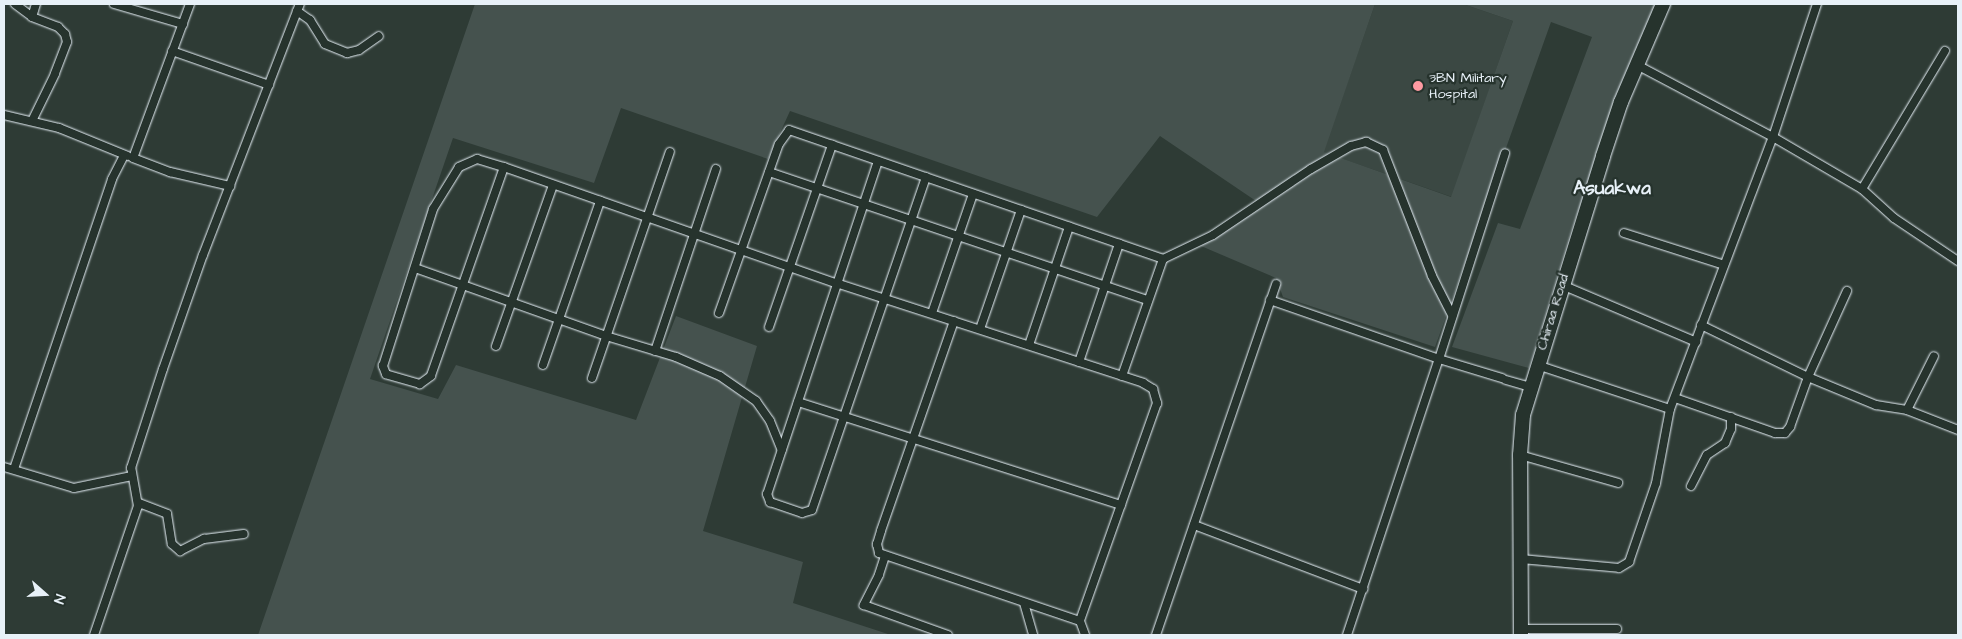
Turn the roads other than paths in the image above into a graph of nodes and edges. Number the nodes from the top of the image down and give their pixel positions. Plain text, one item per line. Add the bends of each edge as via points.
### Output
1 (15, 4) edge
2 (36, 4) edge
3 (114, 4) edge
4 (190, 4) edge
5 (1663, 4) edge
6 (1817, 4) edge
7 (298, 7) edge
8 (32, 17) junction
9 (183, 24) junction
10 (379, 36) dead end
11 (172, 51) junction
12 (1945, 51) dead end
13 (1637, 65) junction
14 (269, 85) junction
15 (4, 115) edge
16 (32, 120) junction
17 (1773, 136) junction
18 (832, 145) junction
19 (670, 152) dead end
20 (1506, 152) dead end
21 (124, 155) junction
22 (133, 158) junction
23 (878, 160) junction
24 (504, 167) junction
25 (716, 169) dead end
26 (769, 172) junction
27 (926, 177) junction
28 (553, 185) junction
29 (230, 186) junction
30 (817, 188) junction
31 (1862, 189) junction
32 (973, 194) junction
33 (600, 201) junction
34 (863, 203) junction
35 (1021, 210) junction
36 (646, 217) junction
37 (911, 220) junction
38 (1070, 227) junction
39 (1624, 233) dead end
40 (694, 234) junction
41 (959, 236) junction
42 (1118, 244) junction
43 (742, 250) junction
44 (1007, 252) junction
45 (1163, 259) junction
46 (1958, 261) edge
47 (1724, 265) junction
48 (790, 267) junction
49 (414, 268) junction
50 (1055, 268) junction
51 (836, 283) junction
52 (1276, 284) dead end
53 (463, 285) junction
54 (1105, 285) junction
55 (1562, 286) junction
56 (1847, 291) dead end
57 (885, 298) junction
58 (1148, 300) junction
59 (1270, 300) junction
60 (512, 303) junction
61 (719, 313) dead end
62 (932, 313) junction
63 (1452, 315) junction
64 (558, 319) junction
65 (954, 321) junction
66 (1701, 325) junction
67 (769, 327) dead end
68 (980, 330) junction
69 (606, 336) junction
70 (1696, 342) junction
71 (496, 346) dead end
72 (1028, 346) junction
73 (655, 351) junction
74 (1934, 356) dead end
75 (1439, 359) junction
76 (1079, 362) junction
77 (543, 365) dead end
78 (1537, 365) junction
79 (1122, 376) junction
80 (1808, 377) junction
81 (592, 378) dead end
82 (1530, 387) junction
83 (1675, 398) junction
84 (798, 402) junction
85 (1670, 408) junction
86 (1907, 410) junction
87 (1730, 417) junction
88 (843, 418) junction
89 (1958, 430) edge
90 (913, 440) junction
91 (782, 450) junction
92 (1520, 455) junction
93 (4, 467) edge
94 (14, 469) junction
95 (132, 476) junction
96 (1618, 483) dead end
97 (1691, 486) dead end
98 (139, 503) junction
99 (1121, 505) junction
100 (1194, 525) junction
101 (244, 534) dead end
102 (884, 556) junction
103 (1521, 559) junction
104 (1363, 589) junction
105 (1024, 602) junction
106 (1080, 621) junction
107 (1616, 629) dead end
108 (1521, 632) edge
109 (94, 635) edge
110 (948, 635) edge
111 (1033, 635) edge
112 (1085, 635) edge
113 (1156, 635) edge
114 (1348, 635) edge

1 - 8 street
2 - 8 street
3 - 9 street
4 - 9 street
5 - 13 highway, Chiraa Road
6 - 17 street
7 - 10 street via 325,44 347,53 359,50
7 - 14 street
8 - 16 street via 58,27 67,42 56,74
9 - 11 street
11 - 14 street
11 - 22 street
12 - 31 street
13 - 17 street
13 - 55 highway, Chiraa Road via 1600,164
14 - 29 street
15 - 16 street
16 - 21 street
17 - 31 street
17 - 47 street
18 - 23 street
18 - 26 street via 789,130 779,144
18 - 30 street
19 - 36 street
20 - 63 street
21 - 22 street
21 - 94 street via 112,179
22 - 29 street via 170,172
23 - 27 street
23 - 34 street
24 - 28 street
24 - 49 street via 478,159 459,167 433,209
24 - 53 street
25 - 40 street
26 - 30 street
26 - 43 street
27 - 32 street
27 - 37 street
28 - 33 street
28 - 60 street
29 - 95 street via 163,369 131,468
30 - 34 street
30 - 48 street
31 - 46 street via 1894,218
32 - 35 street
32 - 41 street
33 - 36 street
33 - 64 street
34 - 37 street
34 - 51 street
35 - 38 street
35 - 44 street
36 - 40 street
36 - 69 street
37 - 41 street
37 - 57 street
38 - 42 street
38 - 50 street
39 - 47 street
40 - 43 street
40 - 73 street
41 - 44 street
41 - 62 street
42 - 45 street
42 - 54 street
43 - 48 street
43 - 61 street
44 - 50 street
44 - 68 street
45 - 58 street
45 - 63 street via 1214,235 1311,169 1352,146 1366,142 1383,150 1432,276
47 - 66 street
48 - 51 street
48 - 67 street
49 - 53 street
49 - 53 street via 383,366 386,374 420,384 432,376
50 - 54 street
50 - 72 street
51 - 57 street
51 - 84 street
52 - 59 street
53 - 60 street
54 - 58 street
54 - 76 street
55 - 70 street
55 - 78 highway, Chiraa Road
56 - 80 street
57 - 62 street
57 - 88 street
58 - 79 street
59 - 75 street
59 - 100 street
60 - 64 street
60 - 71 street
62 - 65 street
63 - 75 street
64 - 69 street
64 - 77 street
65 - 68 street
65 - 90 street
66 - 70 street
66 - 80 street
68 - 72 street
69 - 73 street
69 - 81 street
70 - 83 street
72 - 76 street
73 - 91 street via 720,376 756,401 770,421
74 - 86 street
75 - 82 street
75 - 104 street
76 - 79 street
78 - 82 highway, Chiraa Road
78 - 85 street
79 - 99 street via 1153,389 1157,403
80 - 86 street via 1876,405
80 - 87 street via 1785,433 1775,433
82 - 92 highway, Chiraa Road via 1523,415
83 - 85 street
83 - 87 street
84 - 88 street
84 - 91 street
85 - 103 street via 1656,483 1625,566
86 - 89 street
87 - 97 street via 1731,429 1725,443 1707,455
88 - 90 street
88 - 91 street via 808,514 767,499
90 - 99 street
90 - 102 street via 877,544 879,553
92 - 96 street
92 - 103 highway, Chiraa Road
93 - 94 street
94 - 95 street via 74,488
95 - 98 street
98 - 101 street via 167,514 172,544 180,551 204,539
98 - 109 street
99 - 106 street
100 - 104 street
100 - 113 street
102 - 105 street
102 - 110 street via 879,575 864,605
103 - 108 highway, Chiraa Road
104 - 114 street
105 - 106 street
105 - 111 street
106 - 112 street
107 - 108 street

